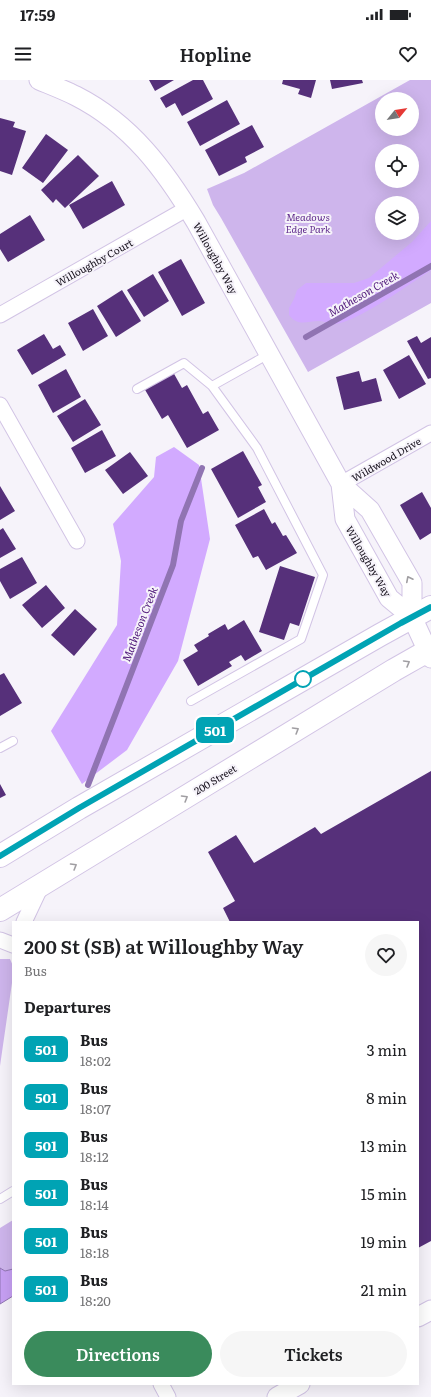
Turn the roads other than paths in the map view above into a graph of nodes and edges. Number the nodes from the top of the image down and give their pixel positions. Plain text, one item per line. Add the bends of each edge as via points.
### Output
1 (39, 80) edge
2 (188, 208) junction
3 (0, 315) edge
4 (270, 354) junction
5 (212, 386) junction
6 (136, 389) dead end
7 (0, 405) edge
8 (431, 433) edge
9 (341, 484) junction
10 (77, 541) dead end
11 (431, 607) edge
12 (412, 617) junction
13 (430, 653) edge
14 (191, 701) dead end
15 (13, 740) dead end
16 (0, 748) edge
17 (0, 856) edge
18 (41, 886) junction
19 (0, 910) edge
20 (24, 921) edge
21 (0, 940) edge
22 (12, 945) edge
23 (12, 1192) edge
24 (0, 1199) edge
25 (431, 1310) edge
26 (419, 1316) edge
27 (162, 1385) edge
28 (298, 1385) edge
29 (168, 1397) edge
30 (277, 1397) edge

1 - 2 street, Willoughby Way via 76,96 122,127 143,146
2 - 3 street, Willoughby Court
2 - 4 street, Willoughby Way
4 - 5 lane
4 - 9 street, Willoughby Way
5 - 6 lane via 184,363
5 - 14 lane via 257,448 323,575 301,639
7 - 10 street
8 - 9 street, Wildwood Drive
9 - 12 street, Willoughby Way via 345,519 389,598
12 -> 9 street, Willoughby Way via 412,583 370,510
11 - 12 main road
12 - 13 street
12 - 17 main road
18 -> 13 main road, 200 Street via 388,674
15 - 16 lane
18 - 19 main road, 200 Street
18 - 20 street
21 - 22 street
23 - 24 lane
25 - 26 street
27 - 29 street
28 - 30 street

